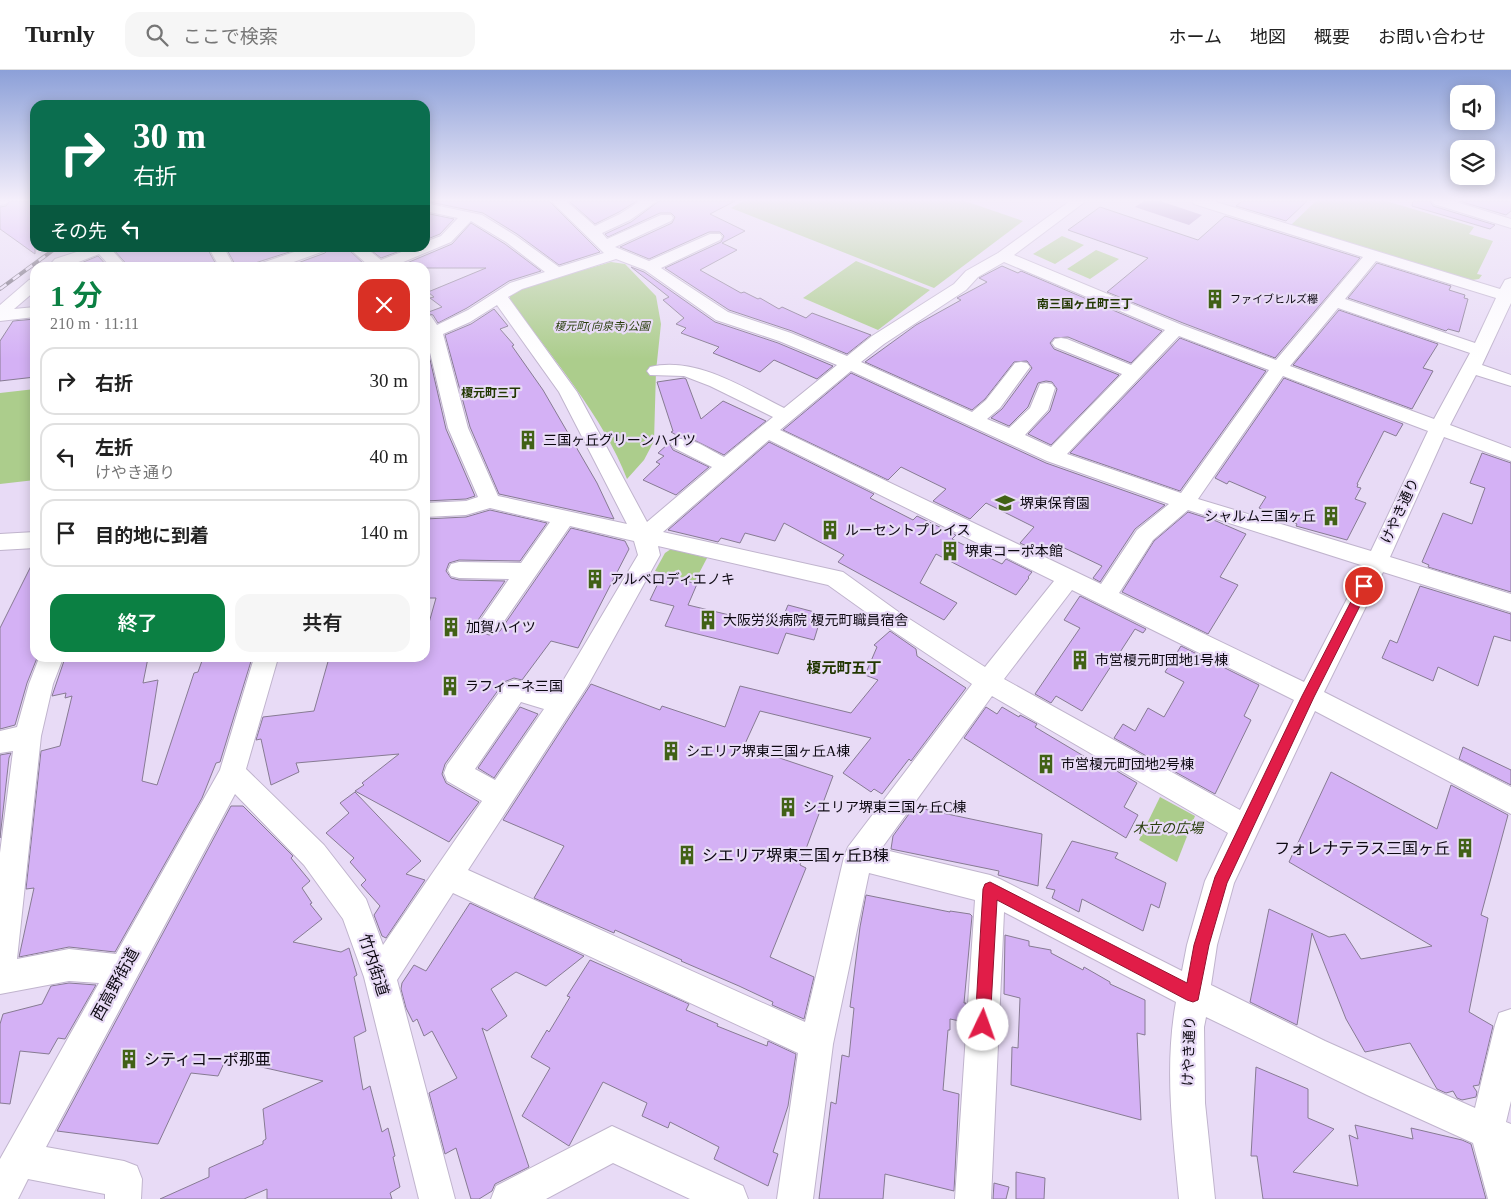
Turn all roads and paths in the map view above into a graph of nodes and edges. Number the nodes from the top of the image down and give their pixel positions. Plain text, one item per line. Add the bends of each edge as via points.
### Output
1 (85, 254) edge
2 (290, 254) edge
3 (410, 254) edge
4 (531, 254) edge
5 (601, 254) edge
6 (619, 254) edge
7 (678, 254) edge
8 (1006, 254) edge
9 (1374, 254) joint
10 (1003, 256) junction
11 (60, 262) edge
12 (273, 262) edge
13 (390, 262) edge
14 (650, 267) junction
15 (556, 272) junction
16 (30, 287) edge
17 (1509, 292) edge
18 (500, 296) junction
19 (1334, 301) junction
20 (30, 312) edge
21 (0, 314) edge
22 (430, 328) edge
23 (1176, 329) junction
24 (430, 336) edge
25 (1061, 344) dead end
26 (1476, 359) junction
27 (848, 363) junction
28 (1022, 367) dead end
29 (1280, 367) junction
30 (656, 371) dead end
31 (1134, 373) junction
32 (1511, 380) edge
33 (1046, 388) dead end
34 (784, 415) junction
35 (974, 420) junction
36 (1440, 428) junction
37 (768, 431) junction
38 (1012, 437) junction
39 (680, 444) dead end
40 (1511, 455) edge
41 (1054, 456) junction
42 (726, 466) junction
43 (490, 501) junction
44 (1185, 502) junction
45 (430, 510) edge
46 (565, 517) junction
47 (644, 536) junction
48 (30, 540) edge
49 (0, 542) edge
50 (1377, 560) junction
51 (459, 570) dead end
52 (527, 571) junction
53 (1068, 579) junction
54 (1105, 596) junction
55 (1511, 603) edge
56 (490, 624) dead end
57 (49, 662) edge
58 (265, 662) edge
59 (988, 682) junction
60 (1308, 696) junction
61 (562, 703) junction
62 (28, 736) junction
63 (0, 742) edge
64 (232, 773) junction
65 (500, 797) junction
66 (1511, 800) edge
67 (1245, 828) junction
68 (858, 857) junction
69 (448, 876) junction
70 (990, 889) junction
71 (123, 970) junction
72 (0, 976) edge
73 (380, 977) junction
74 (1193, 994) junction
75 (1511, 1026) edge
76 (816, 1044) junction
77 (1499, 1136) edge
78 (19, 1160) junction
79 (0, 1195) edge
80 (124, 1199) edge
81 (437, 1199) edge
82 (509, 1199) edge
83 (730, 1199) edge
84 (795, 1199) edge
85 (973, 1199) edge
86 (1197, 1199) edge
87 (1506, 1199) edge

1 - 11 street
2 - 12 street
3 - 13 street
4 - 15 street
5 - 15 street
6 - 14 street
7 - 14 street
8 - 10 street
9 - 17 street
9 - 19 street
10 - 23 street
10 - 27 street via 972,274 960,287
14 - 27 street via 722,316
15 - 18 street via 516,286
16 - 21 street
17 - 26 street, けやき通り
18 - 22 street via 468,318
18 - 47 street via 568,392
19 - 26 street
19 - 29 street
20 - 21 street
23 - 29 street
23 - 31 street
24 - 43 street via 458,428
25 - 31 street
26 - 32 street
26 - 36 street, けやき通り
27 - 34 street
27 - 35 street
28 - 35 street via 993,404
29 - 36 street
29 - 44 street
30 - 34 street via 686,371
31 - 41 street
33 - 38 street via 1038,410
34 - 37 street
35 - 38 street
36 - 40 street
36 - 50 street, けやき通り
37 - 42 street
37 - 53 street
38 - 41 street
39 - 42 street
41 - 44 street
42 - 47 street
43 - 45 street via 466,508
43 - 46 street
44 - 50 street
44 - 54 street via 1145,535
46 - 47 street
46 - 52 street
47 - 59 street via 835,578 892,620
47 - 61 street via 648,555
48 - 49 street
50 - 55 street
50 - 60 street, けやき通り
51 - 52 street
52 - 56 street
53 - 54 street
53 - 59 street
54 - 60 street
57 - 62 street
58 - 64 street, 西高野街道
59 - 67 street
59 - 68 street
60 - 66 street
60 - 67 street, けやき通り
61 - 65 street
61 - 65 street via 515,690 457,773
62 - 63 street
62 - 72 street
64 - 71 street, 西高野街道
64 - 73 street, 竹内街道 via 314,855 355,910
65 - 69 street
67 - 74 street, けやき通り via 1220,881 1202,945
68 - 70 street
68 - 76 street
69 - 73 street
69 - 76 street
70 - 74 street
70 - 85 street
71 - 72 street via 69,965
71 - 78 street, 西高野街道
73 - 81 street, 竹内街道
74 - 77 street
74 - 86 street, けやき通り via 1188,1027 1188,1103
75 - 77 street
76 - 84 street
77 - 87 street
78 - 79 street, 西高野街道
78 - 80 street via 124,1179
82 - 83 street via 612,1144

